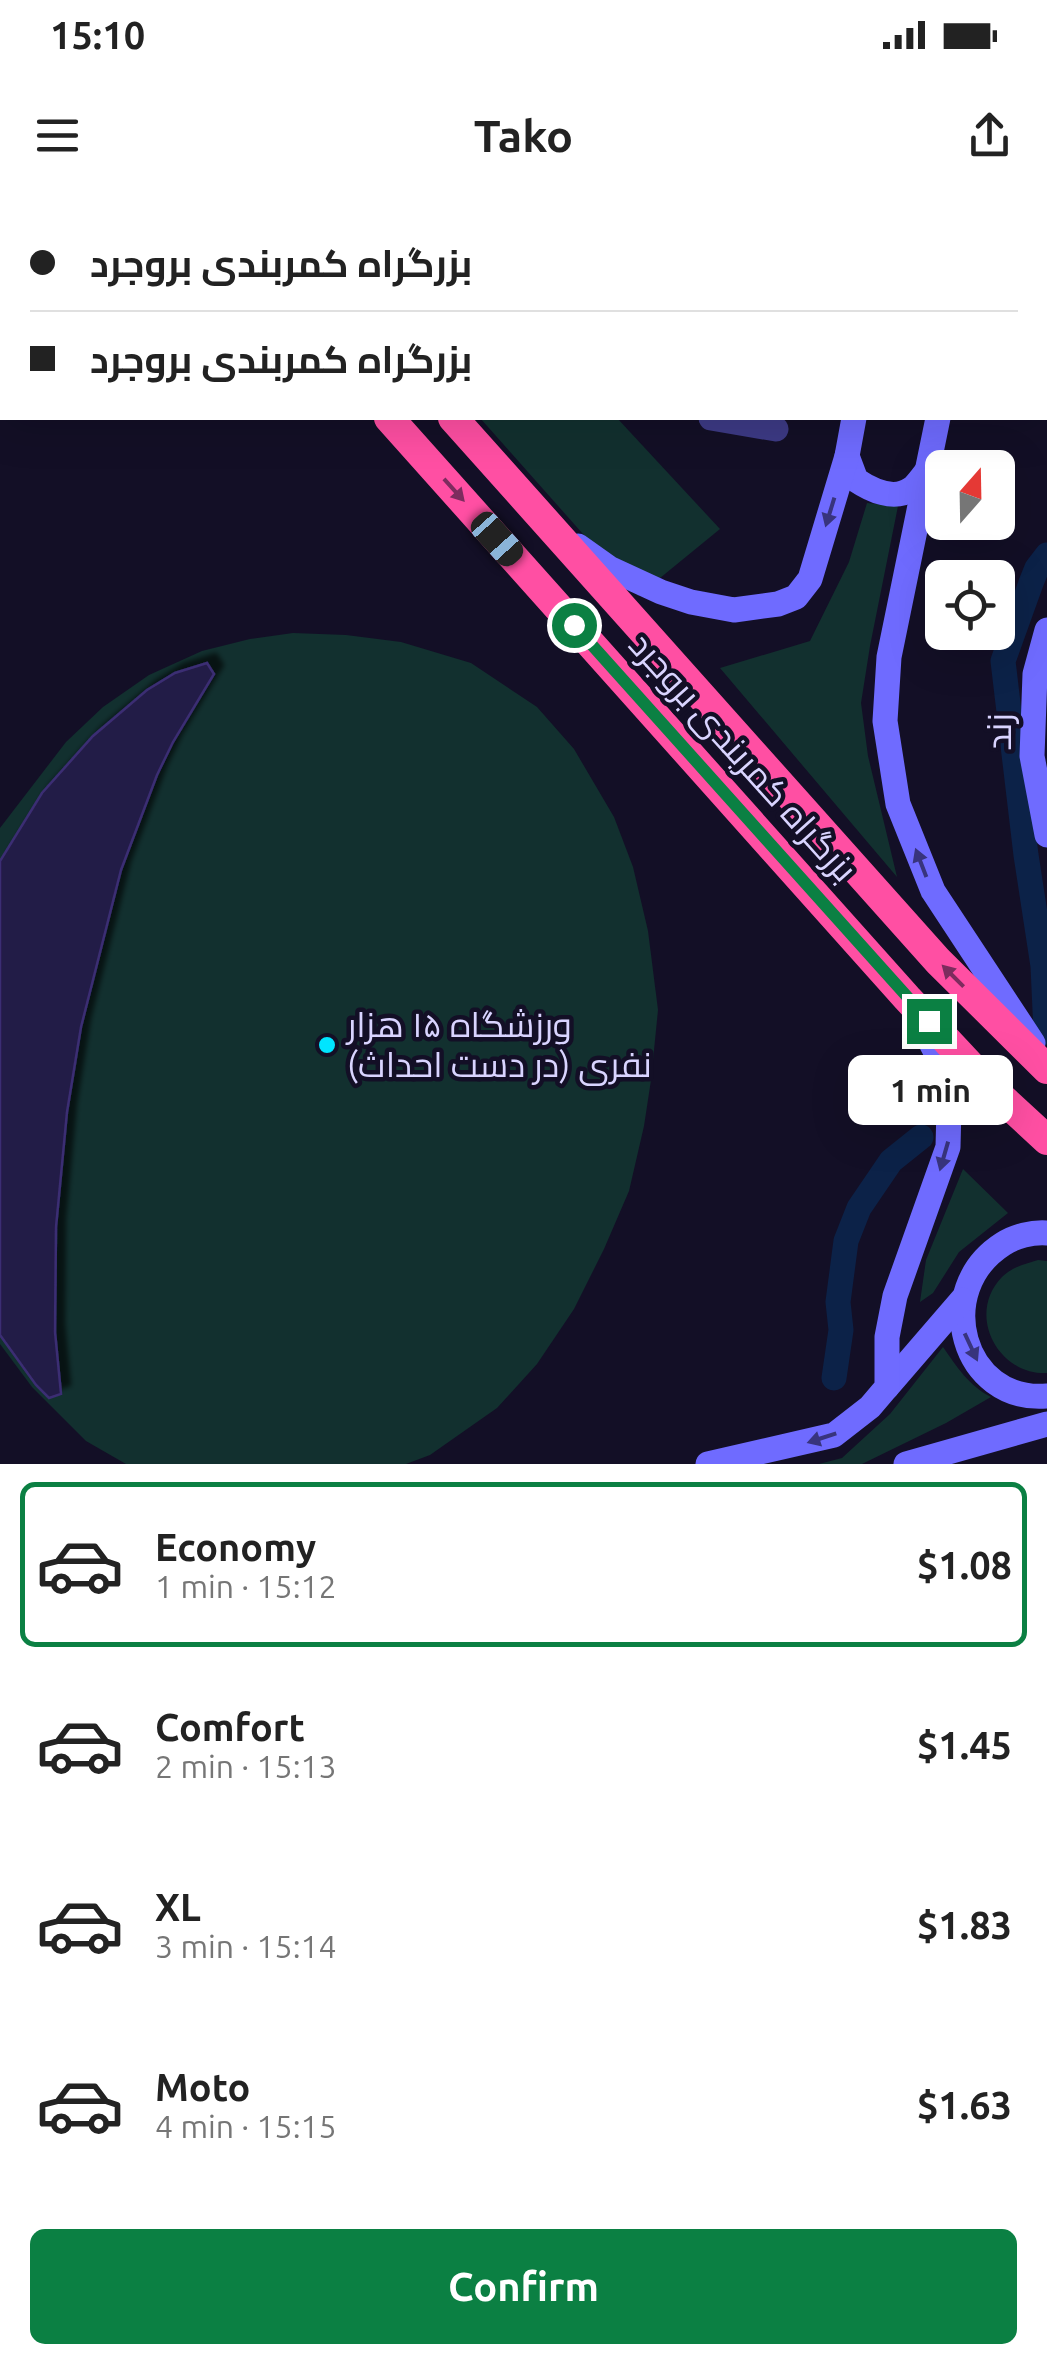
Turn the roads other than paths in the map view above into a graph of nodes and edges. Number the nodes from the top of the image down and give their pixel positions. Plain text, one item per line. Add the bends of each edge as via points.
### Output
1 (391, 420) edge
2 (455, 420) edge
3 (723, 420) edge
4 (854, 420) edge
5 (938, 420) edge
6 (776, 429) dead end
7 (932, 450) edge
8 (847, 456) junction
9 (925, 473) edge
10 (925, 485) edge
11 (548, 524) junction
12 (1047, 630) edge
13 (1047, 835) edge
14 (907, 998) junction
15 (1047, 1067) edge
16 (1047, 1140) edge
17 (1047, 1233) edge
18 (962, 1300) junction
19 (887, 1387) junction
20 (1042, 1397) edge
21 (1047, 1424) edge
22 (993, 1438) junction
23 (708, 1464) edge
24 (906, 1464) edge

1 -> 14 highway, بزرگراه کمربندی بروجرد
2 - 11 highway, بزرگراه کمربندی بروجرد
3 - 6 street
4 - 8 street
5 - 7 street
8 - 9 street via 856,480 881,493 911,489
8 -> 11 street via 810,579 796,597 778,604 734,610 661,592 609,568
15 -> 10 street via 932,892 898,804 885,721 890,657
15 -> 11 highway, بزرگراه کمربندی بروجرد via 938,960
12 - 13 street, زند via 1035,674 1032,756
14 - 16 highway, بزرگراه کمربندی بروجرد
14 -> 19 street via 941,1062 948,1147 895,1296
17 - 18 street via 1011,1238 988,1253
18 - 19 street
18 -> 20 street via 970,1354 1010,1390
19 -> 23 street via 834,1435
20 - 22 street
21 - 22 street
22 - 24 street

